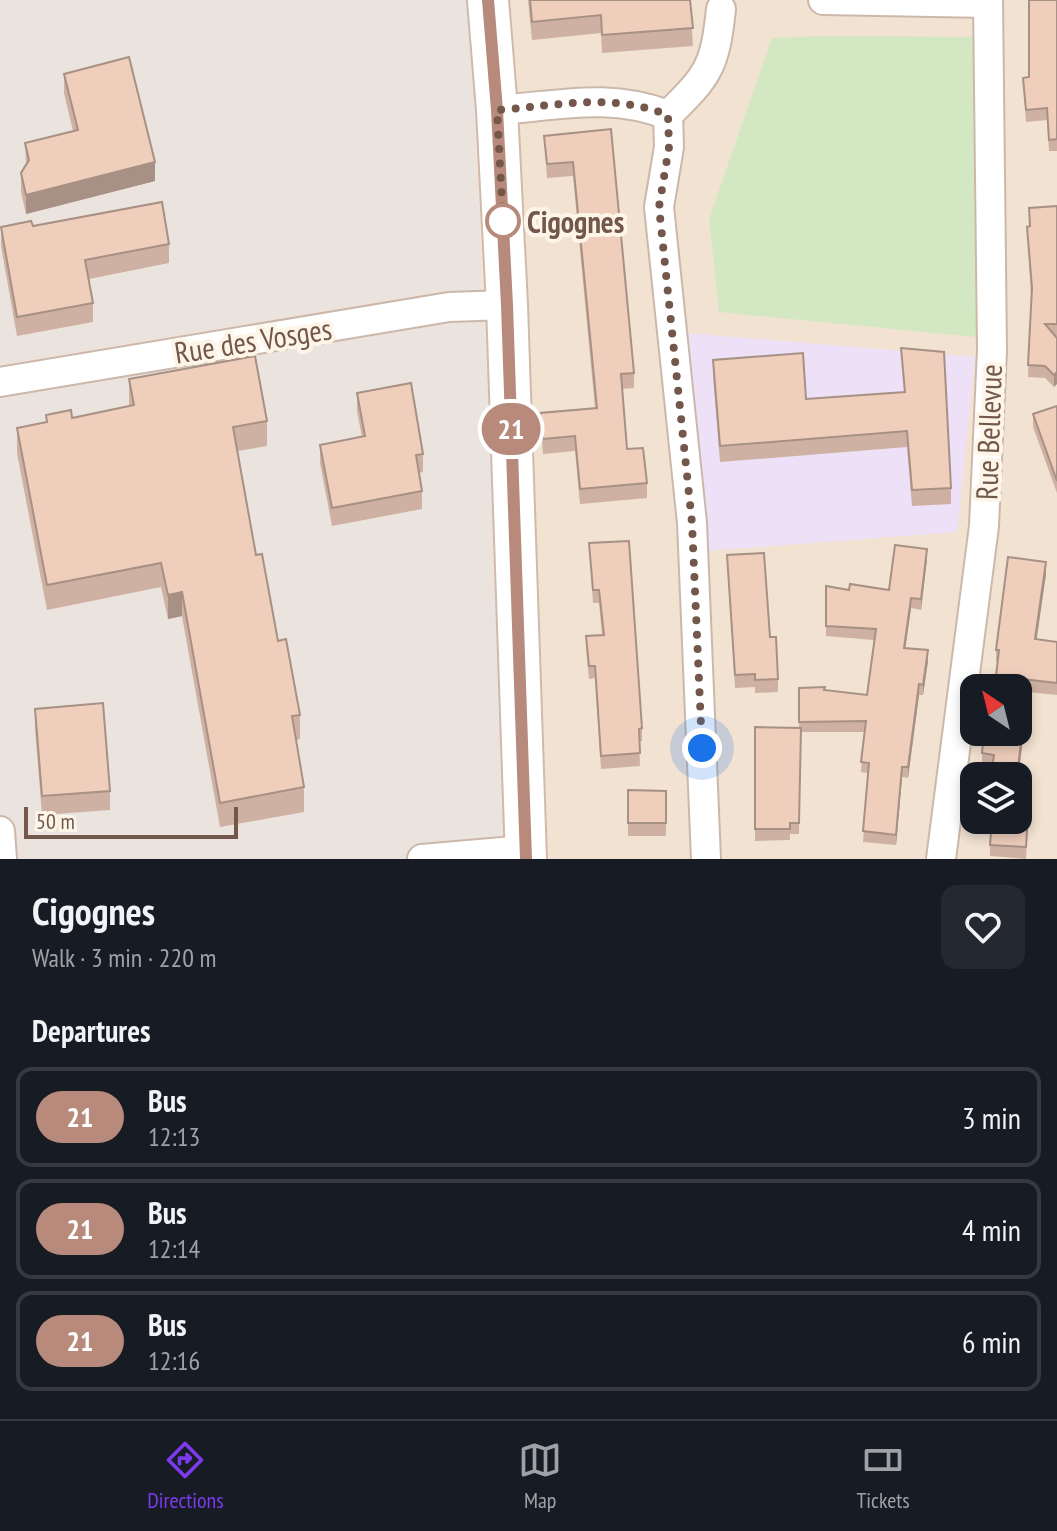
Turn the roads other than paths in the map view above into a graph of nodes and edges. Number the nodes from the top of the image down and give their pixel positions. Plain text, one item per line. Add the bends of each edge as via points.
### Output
1 (488, 0) edge
2 (823, 0) edge
3 (988, 1) edge
4 (727, 3) edge
5 (497, 110) junction
6 (668, 115) junction
7 (507, 305) junction
8 (0, 382) edge
9 (0, 831) edge
10 (526, 854) edge
11 (2, 859) edge
12 (422, 859) edge
13 (706, 859) edge
14 (941, 859) edge

1 - 5 main road
2 - 3 street
3 - 14 street, Rue Bellevue via 992,350 984,526
4 - 6 street via 710,68
5 - 6 street via 606,100
5 - 7 main road
6 - 13 street via 669,147 659,207 692,523
7 - 8 street, Rue des Vosges via 449,307
7 - 10 main road
9 - 11 street
10 - 12 street

